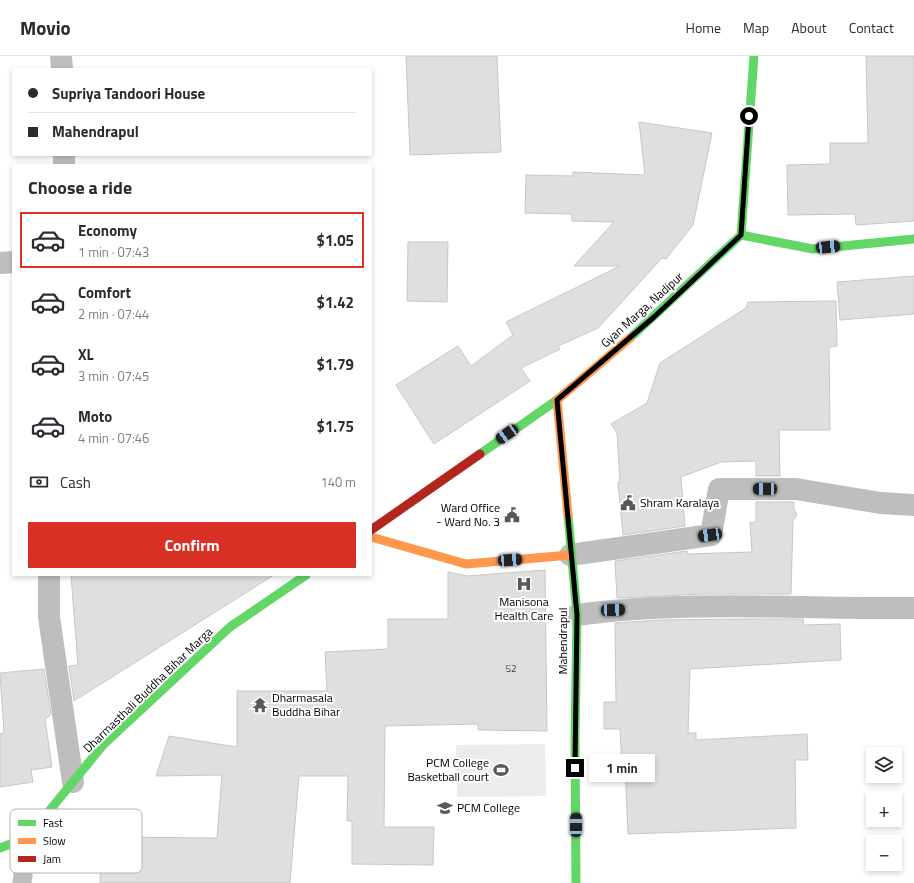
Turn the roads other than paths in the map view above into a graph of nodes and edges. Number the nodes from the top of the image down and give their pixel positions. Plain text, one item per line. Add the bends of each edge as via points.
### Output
1 (62, 56) edge
2 (756, 56) edge
3 (62, 68) edge
4 (741, 235) junction
5 (914, 239) edge
6 (12, 262) edge
7 (0, 263) edge
8 (557, 400) junction
9 (914, 504) edge
10 (372, 529) edge
11 (372, 537) edge
12 (570, 556) junction
13 (49, 576) edge
14 (305, 576) edge
15 (914, 608) edge
16 (577, 615) junction
17 (73, 782) junction
18 (50, 809) edge
19 (10, 844) edge
20 (0, 848) edge
21 (23, 873) edge
22 (22, 883) edge
23 (576, 883) edge

1 - 3 street
2 - 4 main road
4 - 5 main road via 814,249
4 - 8 main road, Gyan Marga, Nadipur via 654,317
6 - 7 street
8 - 10 main road
8 - 12 main road, Mahendrapul
9 - 12 street via 881,503 796,489 719,489 710,535
11 - 12 main road via 466,564
12 - 16 main road, Mahendrapul
13 - 17 street via 49,617
14 - 17 main road, Dharmasthali Buddha Bihar Marga via 230,628 104,745
15 - 16 street via 714,607 613,610
16 - 23 main road, Mahendrapul
17 - 18 main road, Dharmasthali Buddha Bihar Marga
19 - 20 main road, Dharmasthali Buddha Bihar Marga
21 - 22 lane

